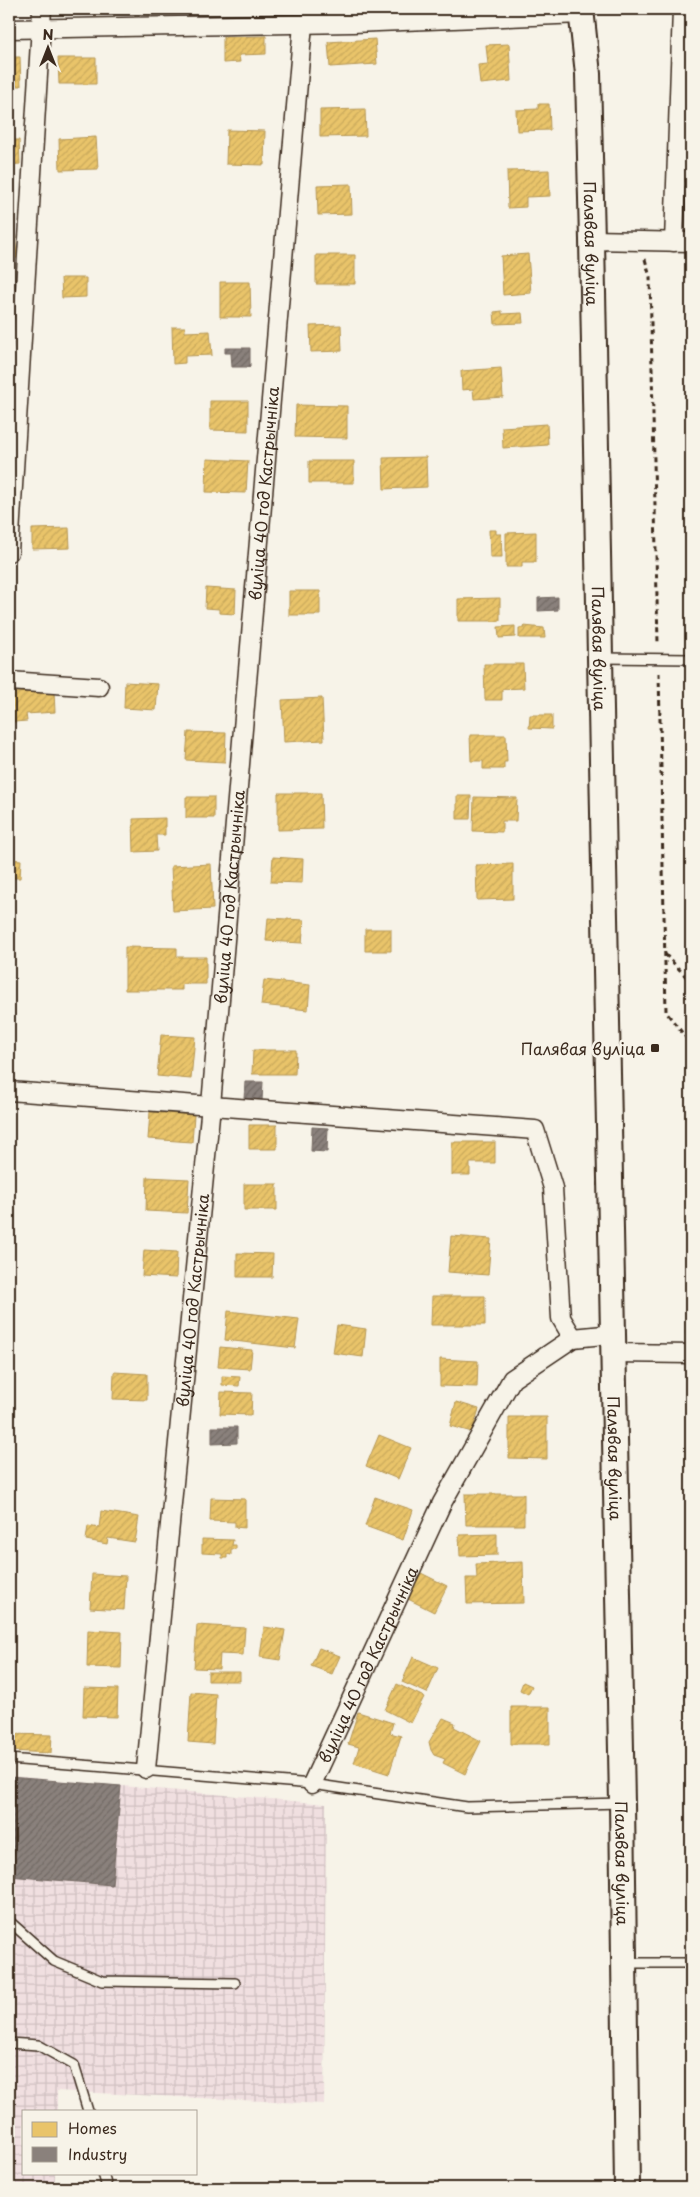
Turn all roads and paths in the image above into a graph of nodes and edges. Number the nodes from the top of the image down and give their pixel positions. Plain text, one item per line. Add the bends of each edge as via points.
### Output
1 (42, 9) edge
2 (682, 9) edge
3 (581, 12) edge
4 (303, 24) junction
5 (42, 28) junction
6 (9, 29) edge
7 (592, 240) junction
8 (682, 242) edge
9 (9, 552) edge
10 (601, 658) junction
11 (691, 659) edge
12 (9, 681) edge
13 (99, 687) dead end
14 (665, 953) dead end
15 (691, 982) edge
16 (691, 1075) edge
17 (9, 1091) edge
18 (211, 1105) junction
19 (573, 1338) junction
20 (614, 1344) junction
21 (689, 1354) edge
22 (9, 1759) edge
23 (146, 1769) junction
24 (312, 1784) junction
25 (622, 1803) junction
26 (9, 1921) edge
27 (624, 1963) junction
28 (691, 1963) edge
29 (235, 1983) dead end
30 (9, 2044) edge
31 (88, 2110) edge
32 (103, 2174) edge
33 (107, 2188) edge
34 (627, 2188) edge

1 - 5 street
2 - 8 street
3 - 4 street
3 - 7 street, Палявая вуліца via 588,74
4 - 5 street
4 - 18 street, вуліца 40 год Кастрычніка
5 - 6 street
5 - 9 street
7 - 8 street
7 - 10 street, Палявая вуліца
10 - 11 lane
10 - 20 street, Палявая вуліца
12 - 13 street
14 - 15 path
16 - 21 path
17 - 18 street
18 - 19 street via 535,1130 553,1188 561,1318
18 - 23 street, вуліца 40 год Кастрычніка
19 - 20 street, вуліца 40 год Кастрычніка
19 - 24 street, вуліца 40 год Кастрычніка via 512,1379 442,1503
20 - 21 street, вуліца 40 год Кастрычніка
20 - 25 street, Палявая вуліца
22 - 23 lane
23 - 24 lane
24 - 25 lane via 467,1807
25 - 27 street, Палявая вуліца
26 - 29 lane via 54,1961 102,1981
27 - 28 lane
27 - 34 street, Палявая вуліца
30 - 31 lane via 38,2045 74,2065
32 - 33 lane

